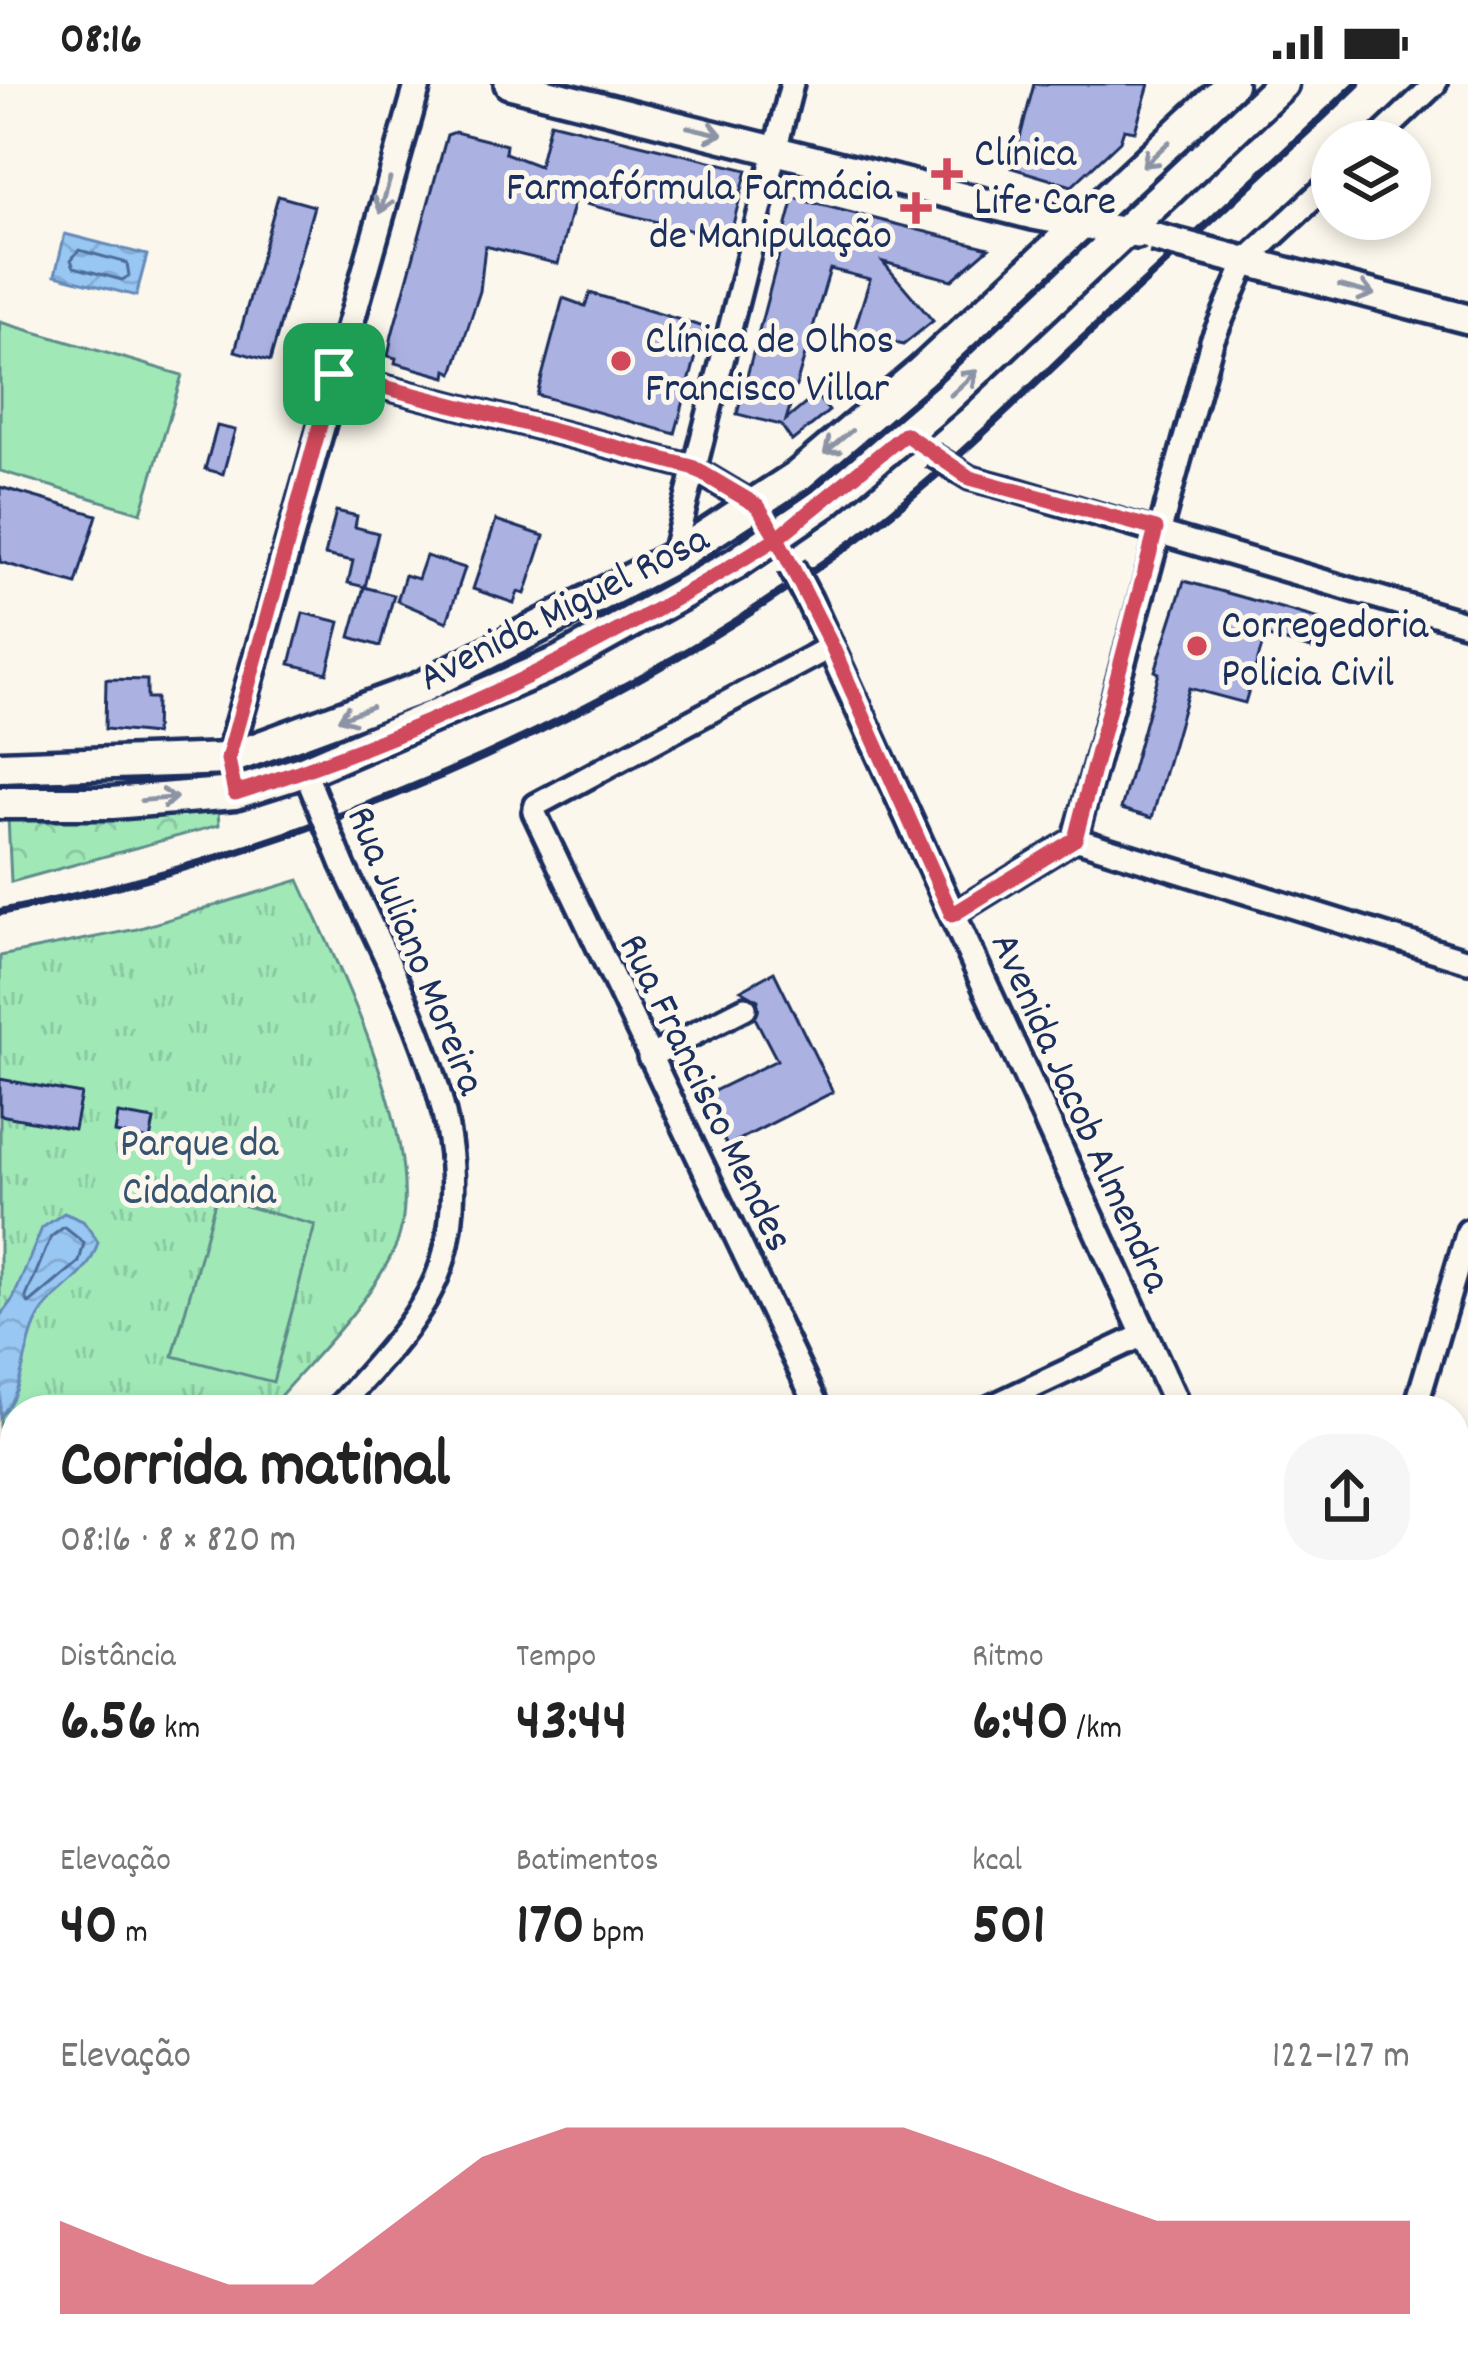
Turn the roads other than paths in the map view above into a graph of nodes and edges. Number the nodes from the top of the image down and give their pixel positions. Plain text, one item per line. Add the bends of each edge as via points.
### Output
1 (418, 84) edge
2 (509, 84) edge
3 (792, 84) edge
4 (1231, 84) edge
5 (1282, 84) edge
6 (1435, 84) edge
7 (1397, 120) edge
8 (775, 148) junction
9 (1311, 200) edge
10 (1081, 224) junction
11 (1140, 234) junction
12 (1240, 259) junction
13 (1468, 319) edge
14 (334, 374) junction
15 (905, 434) junction
16 (692, 467) junction
17 (758, 506) junction
18 (1156, 529) junction
19 (784, 552) junction
20 (672, 558) junction
21 (1468, 624) edge
22 (832, 646) junction
23 (228, 759) junction
24 (0, 767) edge
25 (109, 767) junction
26 (307, 778) junction
27 (235, 793) junction
28 (0, 803) edge
29 (112, 803) junction
30 (1075, 839) junction
31 (952, 915) junction
32 (1468, 961) edge
33 (746, 1008) dead end
34 (649, 1057) junction
35 (1468, 1231) edge
36 (1460, 1295) edge
37 (1143, 1335) junction
38 (348, 1395) edge
39 (812, 1395) edge
40 (1016, 1395) edge
41 (1172, 1395) edge
42 (1421, 1395) edge

1 -> 14 street
2 -> 8 main road
3 - 8 street
4 -> 10 main road, Avenida Miguel Rosa
5 - 11 main road, Avenida Miguel Rosa
6 - 7 street
8 - 10 main road
8 - 16 street
9 - 12 street
10 - 11 main road
10 -> 17 main road, Avenida Miguel Rosa via 921,372
11 - 12 main road, bridge
15 -> 11 main road, Avenida Miguel Rosa
12 -> 13 main road
12 - 18 street
14 - 16 street
14 - 23 street
15 - 18 street, bridge via 970,478
15 - 19 main road, Avenida Miguel Rosa
16 - 17 street
16 - 20 street
17 - 19 main road
17 - 20 main road, Avenida Miguel Rosa
18 - 21 street
18 - 30 street
19 - 22 street, Avenida Jacob Almendra, bridge
19 - 26 main road, Avenida Miguel Rosa
20 -> 23 main road, Avenida Miguel Rosa via 418,688
22 - 31 street, Avenida Jacob Almendra
22 - 34 street, Rua Francisco Mendes via 536,805 536,820
23 - 25 main road, Avenida Miguel Rosa
23 - 27 street
24 - 25 main road, Avenida Miguel Rosa
25 - 29 main road
26 - 27 main road, Avenida Miguel Rosa
26 - 38 street, Rua Juliano Moreira, bridge via 427,1054 447,1124 451,1182 442,1262 415,1315
29 -> 27 main road, Avenida Miguel Rosa
28 - 29 main road, Avenida Miguel Rosa
30 - 31 street
30 - 32 street
31 - 37 street, Avenida Jacob Almendra
33 - 34 street
34 - 39 street, Rua Francisco Mendes
35 - 36 street
36 - 42 street
37 - 40 street
37 - 41 street, Avenida Jacob Almendra

